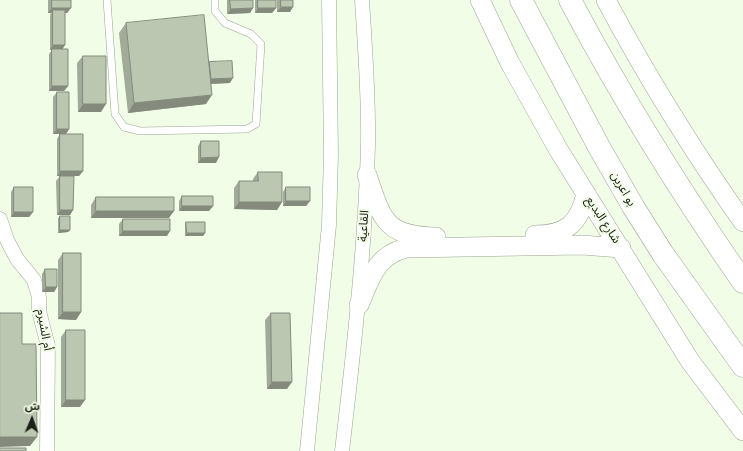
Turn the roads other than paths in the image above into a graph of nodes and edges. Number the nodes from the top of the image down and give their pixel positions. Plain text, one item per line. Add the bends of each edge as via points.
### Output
1 (107, 0) edge
2 (215, 0) edge
3 (329, 0) edge
4 (362, 0) edge
5 (480, 0) edge
6 (521, 0) edge
7 (570, 0) edge
8 (606, 0) edge
9 (367, 175) junction
10 (586, 194) junction
11 (0, 219) edge
12 (743, 222) edge
13 (621, 248) junction
14 (743, 282) edge
15 (359, 305) junction
16 (743, 366) edge
17 (743, 431) edge
18 (47, 451) edge
19 (308, 451) edge
20 (342, 451) edge

1 - 2 lane via 114,114 124,126 140,131 247,129 256,124 261,44 251,34 225,23 215,11
3 - 19 street via 332,154 329,225
4 - 9 street, القاعية via 368,115
5 - 10 main road, شارع البديع via 514,70
6 - 16 highway, بو اعرين via 634,208 663,254
7 - 14 highway via 633,113
8 - 12 main road via 642,67
9 - 10 main road via 380,214 385,220 401,232 424,236 558,233 582,211
9 - 15 street, القاعية
10 - 13 main road, شارع البديع
11 - 18 street, أم الشبرم via 7,240 17,259 34,280 39,297 39,311 48,346
13 - 15 main road via 582,245 406,248 393,251 383,259
13 - 17 main road, شارع البديع via 690,361
15 - 20 street, القاعية

